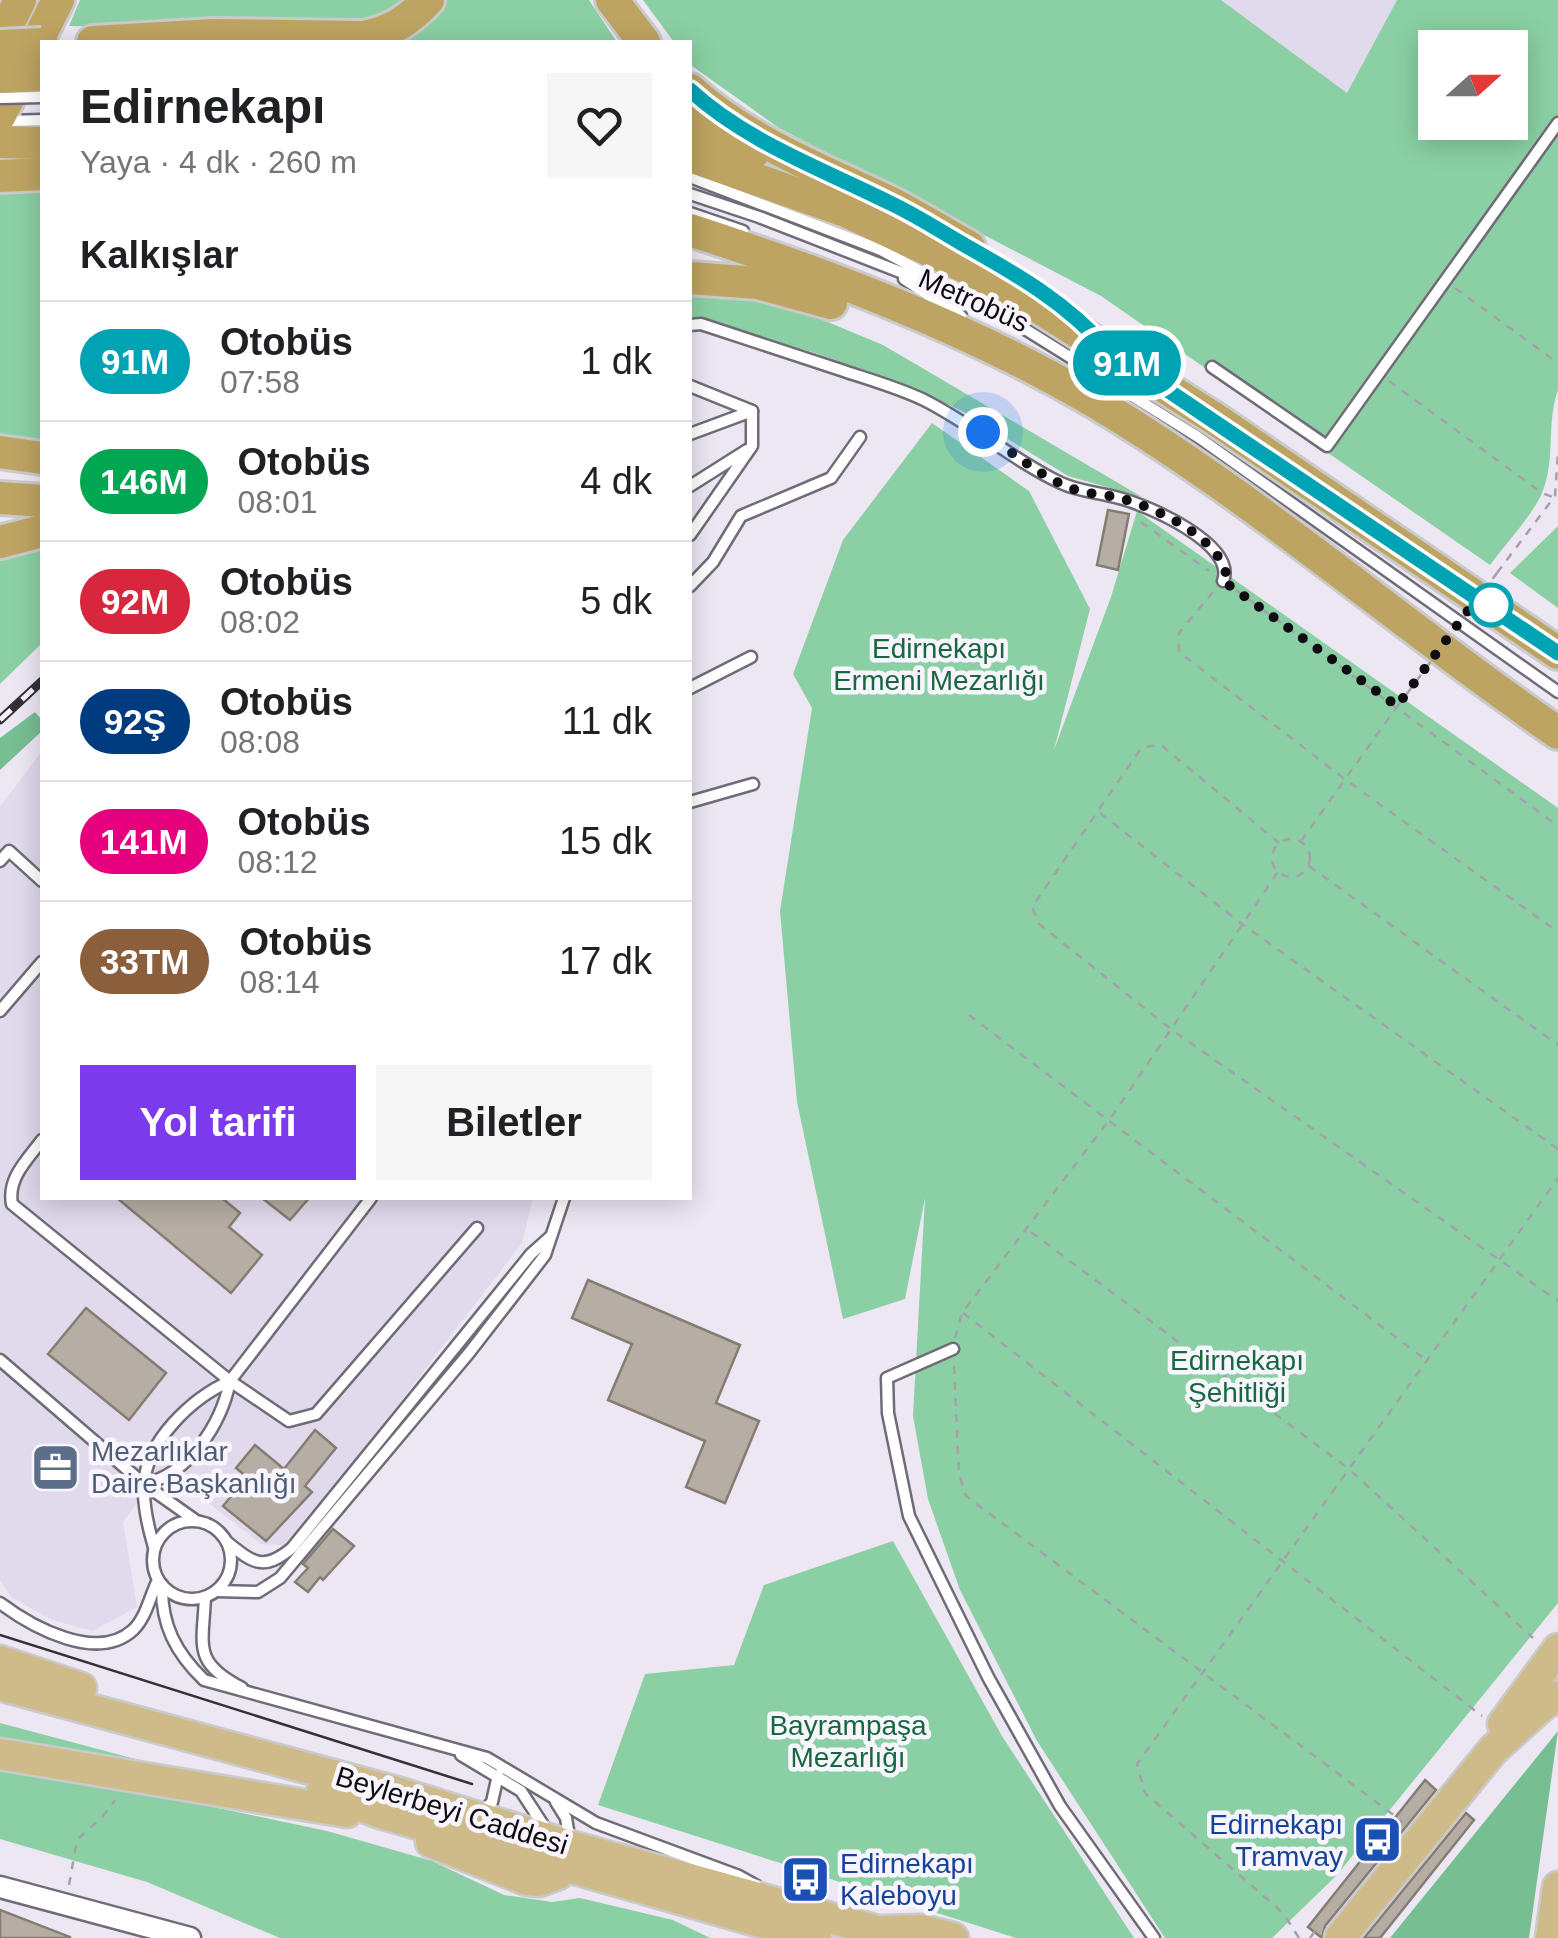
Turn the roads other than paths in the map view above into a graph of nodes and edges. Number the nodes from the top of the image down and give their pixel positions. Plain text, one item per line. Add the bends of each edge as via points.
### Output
1 (20, 0) edge
2 (58, 0) edge
3 (428, 0) edge
4 (612, 0) edge
5 (167, 40) edge
6 (642, 40) edge
7 (0, 43) edge
8 (40, 44) edge
9 (40, 75) edge
10 (0, 77) edge
11 (692, 92) edge
12 (0, 98) edge
13 (40, 98) edge
14 (0, 118) edge
15 (1558, 124) edge
16 (692, 131) edge
17 (32, 134) edge
18 (692, 157) edge
19 (692, 178) edge
20 (692, 195) edge
21 (692, 214) edge
22 (692, 231) edge
23 (753, 234) dead end
24 (959, 242) junction
25 (891, 269) junction
26 (692, 278) edge
27 (875, 282) dead end
28 (969, 298) junction
29 (692, 325) edge
30 (1108, 350) junction
31 (1212, 367) dead end
32 (1055, 372) junction
33 (692, 387) edge
34 (752, 411) junction
35 (692, 430) edge
36 (860, 437) dead end
37 (752, 446) junction
38 (0, 452) edge
39 (40, 458) edge
40 (692, 485) edge
41 (0, 498) edge
42 (40, 501) edge
43 (40, 532) edge
44 (692, 533) edge
45 (0, 542) edge
46 (1327, 544) dead end
47 (1371, 579) dead end
48 (1223, 581) road end
49 (692, 584) edge
50 (1558, 652) edge
51 (752, 656) dead end
52 (692, 687) edge
53 (1558, 692) edge
54 (1558, 719) edge
55 (1558, 733) edge
56 (753, 784) dead end
57 (692, 801) edge
58 (0, 862) edge
59 (40, 880) edge
60 (40, 964) edge
61 (0, 1010) edge
62 (40, 1143) edge
63 (369, 1200) edge
64 (563, 1200) edge
65 (476, 1228) dead end
66 (551, 1236) junction
67 (953, 1349) road end
68 (0, 1360) edge
69 (230, 1381) junction
70 (144, 1484) junction
71 (195, 1520) junction
72 (227, 1542) junction
73 (154, 1547) junction
74 (160, 1583) junction
75 (210, 1594) junction
76 (0, 1603) edge
77 (0, 1661) edge
78 (1552, 1671) edge
79 (0, 1685) edge
80 (251, 1693) junction
81 (0, 1706) edge
82 (455, 1751) junction
83 (0, 1754) edge
84 (262, 1755) junction
85 (498, 1775) junction
86 (553, 1796) junction
87 (390, 1816) junction
88 (478, 1816) junction
89 (562, 1851) junction
90 (0, 1887) edge
91 (1558, 1887) edge
92 (778, 1901) junction
93 (153, 1932) edge
94 (1550, 1934) edge
95 (893, 1935) edge
96 (1327, 1935) edge
97 (190, 1938) edge
98 (816, 1938) edge
99 (953, 1938) edge
100 (1154, 1938) edge

1 - 7 highway
2 - 14 highway
3 - 5 highway via 382,34
4 - 6 highway
7 - 8 highway, bridge
9 - 10 highway, bridge
11 - 24 highway via 759,140
12 - 13 lane, bridge
14 - 17 lane
15 - 31 lane via 1327,446
16 - 24 highway
18 - 30 highway via 848,212 930,250
19 - 28 lane, Metrobüs via 881,250
20 - 25 lane
21 - 23 lane
22 - 32 highway
24 - 30 highway via 1053,298
25 - 27 lane, Metrobüs via 966,320
25 - 28 lane
26 - 32 highway via 786,289 976,355
28 - 53 lane, Metrobüs via 1198,437
29 - 48 lane via 907,392 1077,491 1118,497 1168,516 1217,551
30 - 50 highway
32 - 46 lane via 1119,400
32 - 55 highway via 1217,481
33 - 34 lane
34 - 35 lane
34 - 37 lane
36 - 49 lane via 831,478 741,516
37 - 40 lane
37 - 44 lane
38 - 39 highway
41 - 42 highway
43 - 45 highway
47 - 54 lane
51 - 52 lane
56 - 57 lane
58 - 59 lane via 9,851
60 - 61 lane
62 - 69 lane via 16,1175 12,1204
63 - 69 lane
64 - 66 lane
65 - 69 lane via 316,1414 289,1421
66 - 72 lane via 292,1548 260,1563
66 - 75 lane via 545,1255 468,1353 280,1578 258,1592
67 - 100 lane via 887,1378 910,1516 1060,1806
68 - 70 lane
69 - 70 lane via 204,1393 163,1436
69 - 70 lane via 224,1410 182,1467
70 - 71 lane
70 - 73 lane
71 - 72 lane
71 - 73 lane via 169,1527
72 - 75 lane via 230,1569
73 - 74 lane
74 - 75 lane via 180,1598
74 - 76 lane via 137,1626 100,1643 68,1638
74 - 80 lane via 166,1622 181,1655 204,1680
75 - 80 lane via 200,1646 205,1660
77 - 84 main road via 225,1736
78 - 96 main road via 1544,1704 1496,1739 1421,1836
79 - 84 main road, Beylerbeyi Caddesi
80 - 82 lane
81 - 87 main road, Beylerbeyi Caddesi via 346,1798
82 - 85 lane
82 - 86 lane via 488,1758
83 - 87 main road
84 - 88 main road, Beylerbeyi Caddesi
85 - 88 lane via 492,1802
85 - 89 lane via 530,1801
86 - 89 lane via 566,1818
86 - 92 lane via 609,1829 740,1876
87 - 89 main road, Beylerbeyi Caddesi via 430,1842 527,1880 551,1878
88 - 89 main road, Beylerbeyi Caddesi
89 - 92 main road, Beylerbeyi Caddesi
89 - 98 main road, Beylerbeyi Caddesi
90 - 93 street
91 - 94 main road
92 - 95 main road, Beylerbeyi Caddesi
93 - 97 street
95 - 99 main road, Beylerbeyi Caddesi via 921,1930

